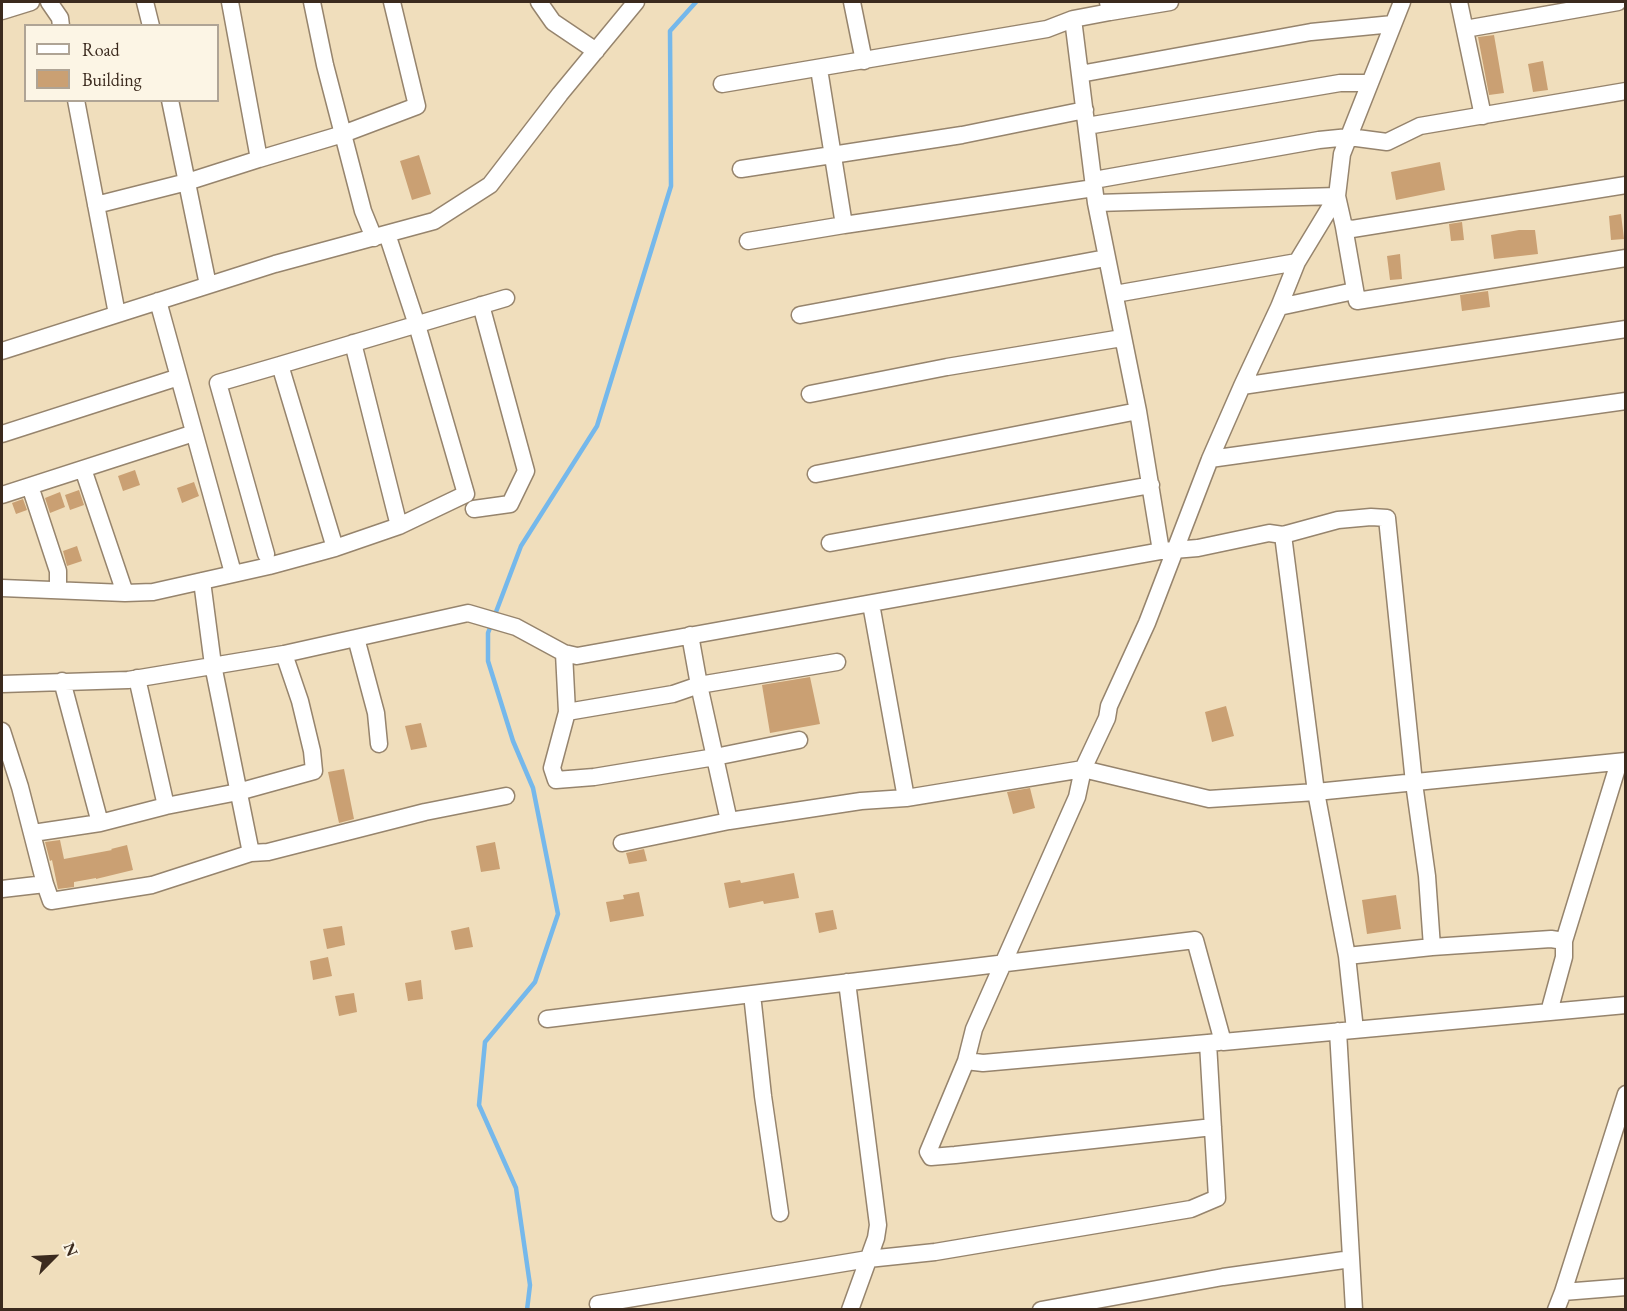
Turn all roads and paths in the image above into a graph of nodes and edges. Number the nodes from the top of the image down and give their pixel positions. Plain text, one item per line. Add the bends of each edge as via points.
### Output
1 (31, 2) edge
2 (49, 2) edge
3 (145, 2) edge
4 (230, 2) edge
5 (312, 2) edge
6 (393, 2) edge
7 (540, 2) edge
8 (636, 2) edge
9 (852, 2) edge
10 (1170, 2) edge
11 (1402, 2) edge
12 (1459, 2) edge
13 (1618, 2) edge
14 (1109, 7) edge
15 (2, 11) edge
16 (1073, 19) junction
17 (61, 24) edge
18 (150, 24) edge
19 (1393, 24) junction
20 (1465, 29) junction
21 (596, 51) junction
22 (864, 61) junction
23 (819, 69) junction
24 (1080, 74) junction
25 (1370, 83) junction
26 (722, 84) dead end
27 (1626, 91) edge
28 (76, 102) edge
29 (170, 102) edge
30 (1483, 116) junction
31 (1086, 118) junction
32 (343, 134) junction
33 (1349, 137) junction
34 (832, 156) junction
35 (259, 159) junction
36 (741, 169) dead end
37 (187, 182) junction
38 (1626, 185) edge
39 (1095, 190) junction
40 (1337, 196) junction
41 (96, 205) junction
42 (844, 225) junction
43 (1344, 227) junction
44 (381, 236) junction
45 (748, 241) dead end
46 (1106, 258) junction
47 (1626, 258) edge
48 (1297, 262) junction
49 (208, 285) junction
50 (1354, 291) junction
51 (1115, 294) junction
52 (506, 298) dead end
53 (158, 301) junction
54 (481, 305) junction
55 (1279, 307) junction
56 (117, 314) junction
57 (800, 315) dead end
58 (417, 324) junction
59 (1626, 329) edge
60 (1122, 338) junction
61 (353, 344) junction
62 (2, 351) edge
63 (280, 365) junction
64 (179, 377) junction
65 (1242, 386) junction
66 (810, 394) dead end
67 (1626, 401) edge
68 (1138, 411) junction
69 (194, 433) junction
70 (2, 434) edge
71 (1210, 459) junction
72 (83, 469) junction
73 (816, 474) dead end
74 (1151, 485) junction
75 (30, 486) junction
76 (2, 495) edge
77 (474, 509) dead end
78 (399, 526) junction
79 (1283, 535) junction
80 (830, 543) dead end
81 (335, 548) junction
82 (1168, 550) junction
83 (266, 554) dead end
84 (233, 573) junction
85 (202, 581) junction
86 (2, 588) edge
87 (58, 590) junction
88 (124, 593) junction
89 (871, 604) junction
90 (690, 635) junction
91 (356, 638) junction
92 (564, 653) junction
93 (284, 654) junction
94 (837, 662) dead end
95 (213, 665) junction
96 (137, 678) junction
97 (62, 681) junction
98 (2, 684) edge
99 (699, 685) junction
100 (567, 712) junction
101 (2, 731) edge
102 (799, 740) dead end
103 (379, 744) dead end
104 (715, 757) junction
105 (1622, 761) edge
106 (1083, 769) junction
107 (1414, 783) junction
108 (238, 792) junction
109 (1316, 792) junction
110 (506, 796) dead end
111 (906, 798) junction
112 (166, 806) junction
113 (729, 821) junction
114 (100, 824) junction
115 (33, 833) junction
116 (622, 843) dead end
117 (251, 853) junction
118 (45, 884) junction
119 (2, 889) edge
120 (1564, 941) junction
121 (1431, 947) junction
122 (1347, 956) junction
123 (1003, 963) junction
124 (847, 982) junction
125 (752, 994) junction
126 (1626, 1005) edge
127 (1549, 1012) junction
128 (547, 1019) dead end
129 (1355, 1030) junction
130 (1338, 1031) junction
131 (1215, 1042) junction
132 (966, 1061) junction
133 (1626, 1094) edge
134 (1212, 1127) junction
135 (1618, 1141) edge
136 (780, 1213) dead end
137 (1351, 1258) junction
138 (868, 1259) junction
139 (1626, 1287) edge
140 (1563, 1292) junction
141 (598, 1304) dead end
142 (850, 1310) edge
143 (1041, 1310) edge
144 (1354, 1310) edge
145 (1556, 1310) edge

1 - 15 street
2 - 17 street
3 - 18 street
4 - 35 street
5 - 32 street
6 - 32 street via 417,106
7 - 21 street via 553,22
8 - 21 street
9 - 22 street
10 - 14 street
11 - 19 street
12 - 20 street
13 - 20 street
14 - 16 street
16 - 22 street via 1047,29
16 - 24 street
19 - 24 street via 1311,32
19 - 25 street
20 - 30 street
21 - 44 street via 490,184 434,221
22 - 23 street
23 - 26 street
23 - 34 street
24 - 31 street
25 - 31 street via 1340,83
25 - 33 street
27 - 30 street
28 - 41 street
29 - 37 street
30 - 33 street via 1420,126 1387,142
31 - 34 street
31 - 39 street
32 - 35 street
32 - 44 street via 363,210
33 - 39 street via 1318,140
33 - 40 street via 1342,154
34 - 36 street
34 - 42 street
35 - 37 street
37 - 41 street
37 - 49 street
38 - 43 street via 1352,229
39 - 40 street
39 - 42 street
39 - 46 street
40 - 43 street
40 - 48 street
41 - 56 street
42 - 45 street
43 - 50 street
44 - 49 street
44 - 58 street
46 - 51 street
46 - 57 street
47 - 50 street via 1357,301
48 - 51 street
48 - 55 street
49 - 53 street
50 - 55 street
51 - 60 street
52 - 54 street
53 - 56 street
53 - 64 street
54 - 58 street
54 - 77 street via 526,471 510,504
55 - 65 street
56 - 62 street
58 - 61 street
58 - 78 street via 466,494
59 - 65 street
60 - 66 street
60 - 68 street
61 - 63 street
61 - 78 street
63 - 81 street
63 - 83 street via 218,383
64 - 69 street
64 - 70 street
65 - 71 street
67 - 71 street
68 - 73 street
68 - 74 street
69 - 72 street
69 - 84 street
71 - 82 street
72 - 75 street
72 - 88 street
74 - 80 street
74 - 82 street
75 - 76 street
75 - 87 street via 58,571
78 - 81 street
79 - 82 street via 1269,533 1198,548
79 - 107 street via 1338,520 1387,518
79 - 109 street
81 - 84 street
82 - 89 street
82 - 106 street via 1147,623
84 - 85 street
85 - 88 street via 153,592
85 - 95 street
86 - 87 street
87 - 88 street
89 - 90 street
89 - 111 street
90 - 92 street via 578,656
90 - 99 street
91 - 92 street via 468,613 516,627
91 - 93 street
91 - 103 street via 376,713
92 - 100 street
93 - 95 street
93 - 108 street via 300,701 315,770
94 - 99 street
95 - 96 street
95 - 108 street
96 - 97 street
96 - 112 street
97 - 98 street
97 - 114 street
99 - 100 street via 673,694
99 - 104 street
100 - 104 street via 552,768 556,780
101 - 115 street
102 - 104 street
104 - 113 street
105 - 107 street
105 - 120 street
106 - 109 street via 1209,799
106 - 111 street
106 - 123 street via 1077,797
107 - 109 street
107 - 121 street via 1427,876
108 - 112 street
108 - 117 street
109 - 122 street
110 - 117 street
111 - 113 street
112 - 114 street
113 - 116 street
114 - 115 street
115 - 118 street
117 - 118 street via 152,885 51,901
118 - 119 street
120 - 121 street
120 - 127 street via 1564,957
121 - 122 street
122 - 129 street
123 - 124 street
123 - 131 street via 1195,940
123 - 132 street via 974,1029
124 - 125 street
124 - 138 street via 878,1225
125 - 128 street
125 - 136 street
126 - 127 street
127 - 129 street
129 - 130 street
130 - 131 street
130 - 137 street
131 - 132 street via 983,1063
131 - 134 street
132 - 134 street via 928,1152 931,1157
133 - 135 street
134 - 138 street via 1217,1198 1191,1209 935,1252
135 - 140 street
137 - 143 street
137 - 144 street
138 - 141 street
138 - 142 street
139 - 140 street
140 - 145 street

